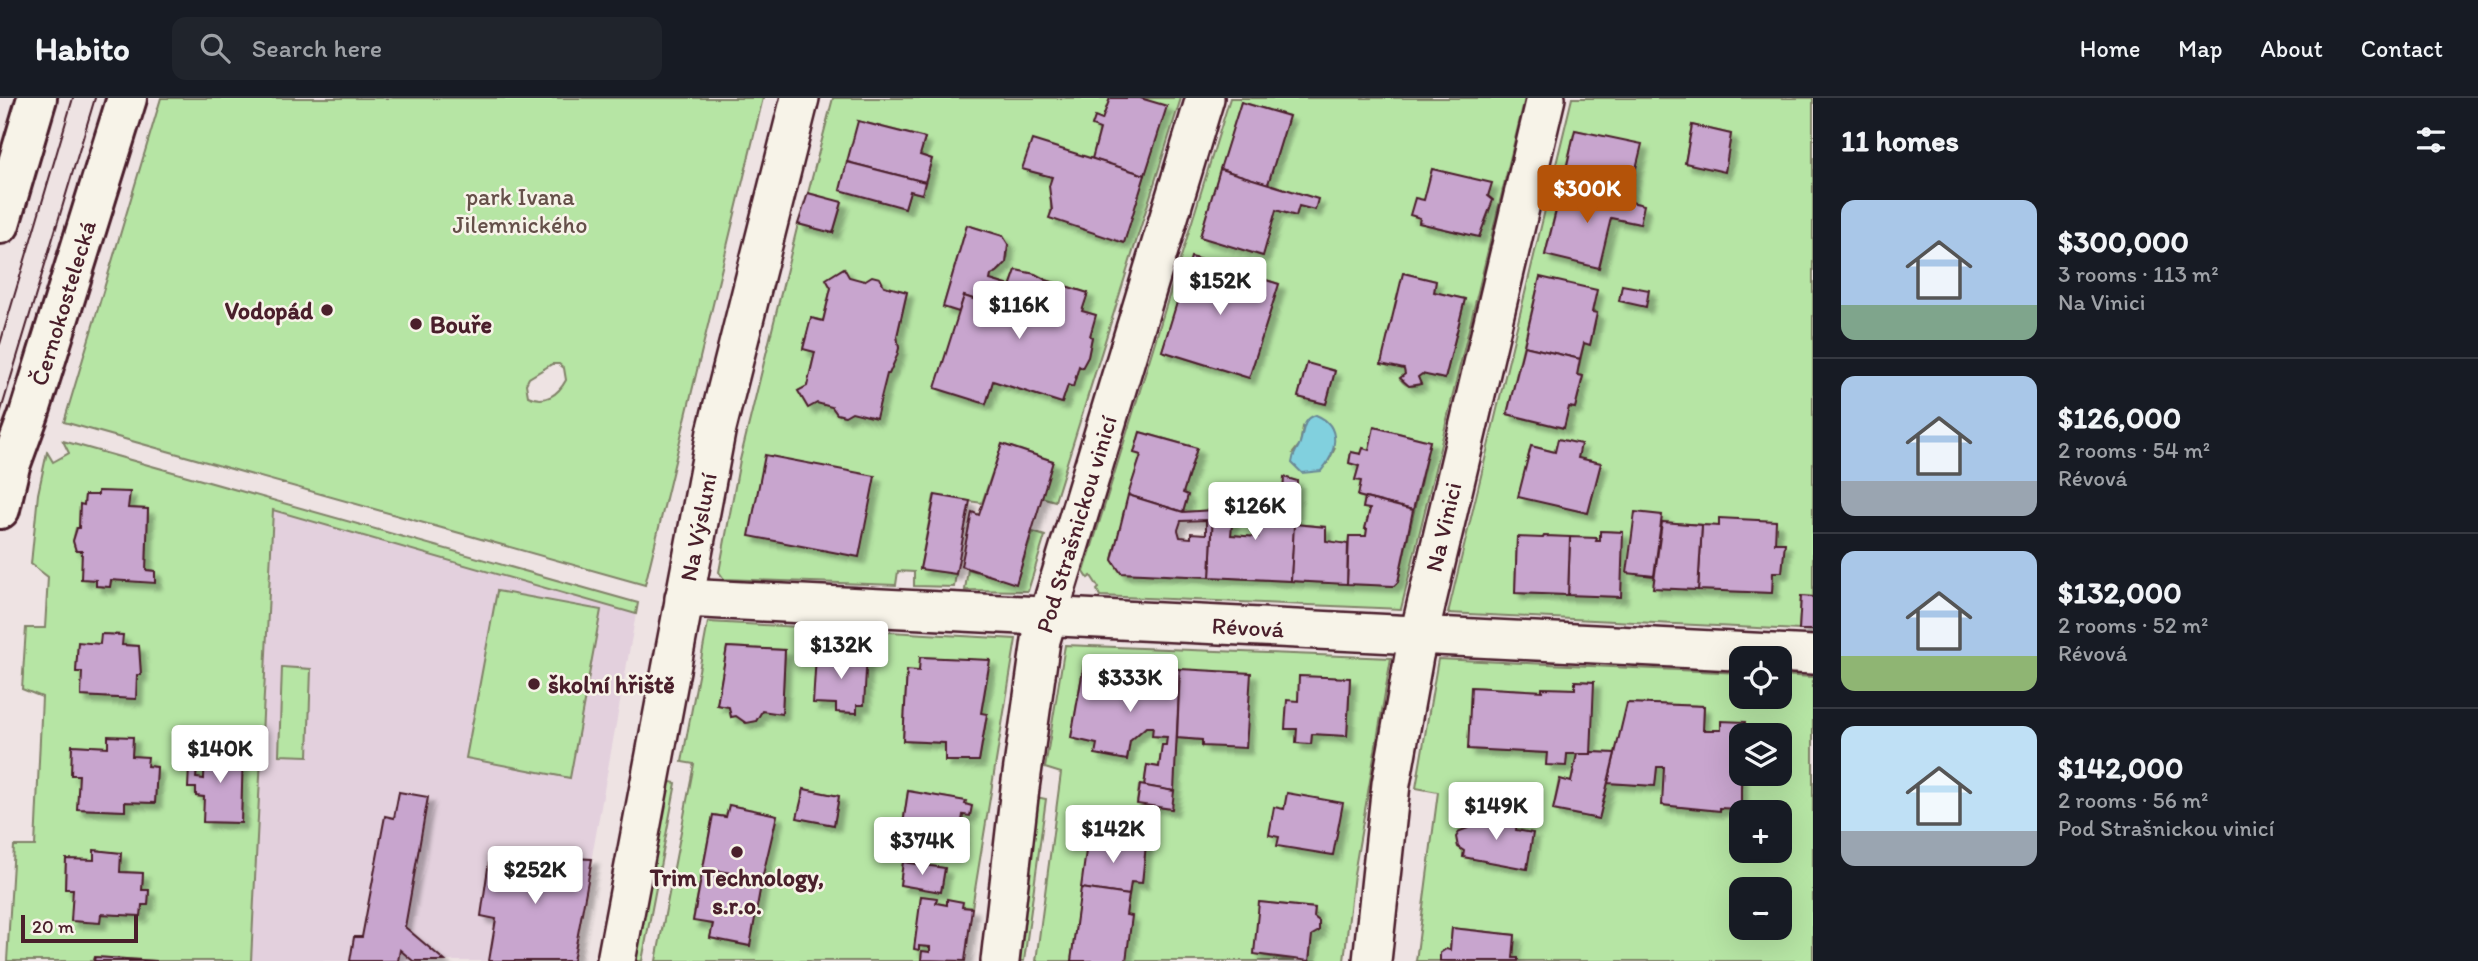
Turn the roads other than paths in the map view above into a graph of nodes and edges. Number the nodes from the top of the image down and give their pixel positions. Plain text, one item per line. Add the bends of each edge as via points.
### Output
1 (37, 98) edge
2 (127, 98) edge
3 (800, 98) edge
4 (1205, 98) edge
5 (1545, 98) edge
6 (0, 224) edge
7 (0, 509) edge
8 (684, 598) junction
9 (1047, 617) junction
10 (1418, 636) junction
11 (1813, 655) edge
12 (616, 961) edge
13 (1000, 961) edge
14 (1372, 961) edge

1 - 6 main road
2 - 7 main road, Černokostelecká
3 - 8 street, Na Výsluní via 716,432
4 - 9 street, Pod Strašnickou vinicí
5 - 10 street, Na Vinici
8 - 9 street, Révová
8 - 12 street, Na Výsluní
9 - 10 street, Révová
9 - 13 street, Pod Strašnickou vinicí via 1020,788
10 - 11 street, Révová
10 - 14 street, Na Vinici via 1391,783

